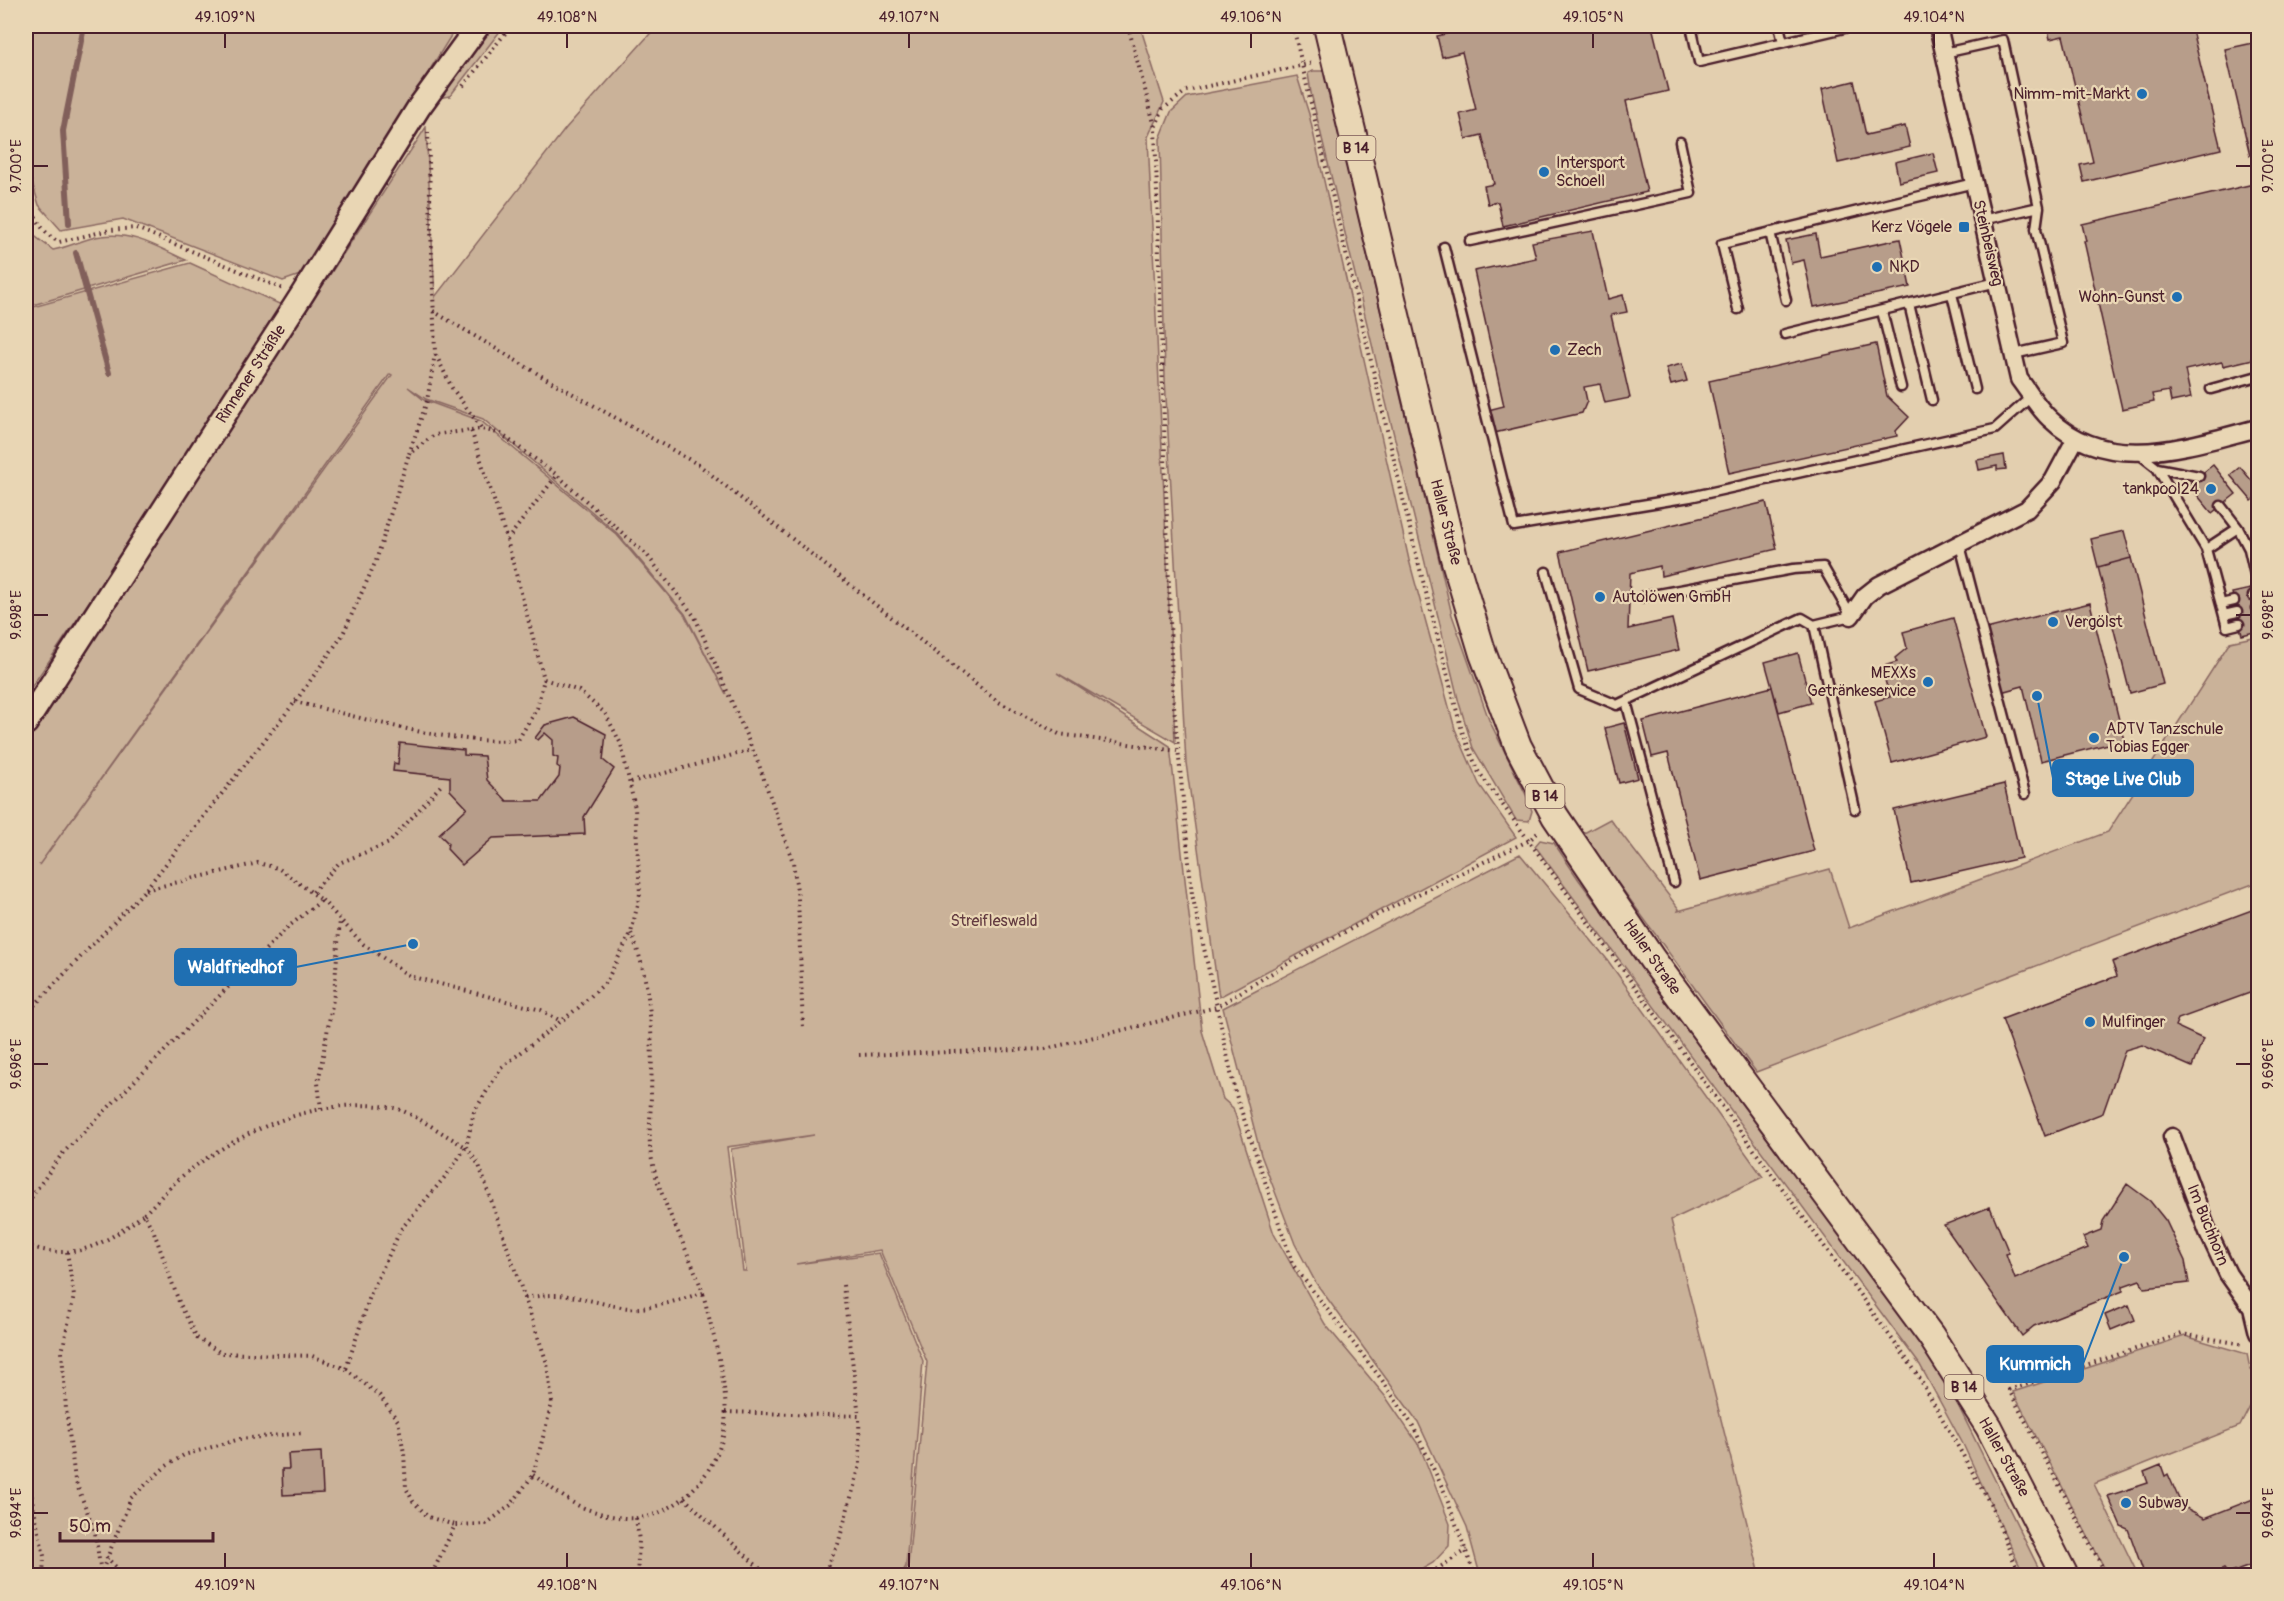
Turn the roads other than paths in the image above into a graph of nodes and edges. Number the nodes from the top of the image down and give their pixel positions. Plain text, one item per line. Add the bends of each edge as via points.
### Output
1 (478, 26) edge
2 (1327, 26) edge
3 (1691, 26) edge
4 (1779, 26) edge
5 (1853, 26) edge
6 (1938, 26) edge
7 (1783, 42) junction
8 (1944, 53) junction
9 (1680, 142) dead end
10 (1974, 183) junction
11 (2039, 207) junction
12 (1982, 220) junction
13 (1770, 232) junction
14 (1470, 241) dead end
15 (1444, 247) dead end
16 (1997, 282) junction
17 (1952, 294) junction
18 (1786, 300) dead end
19 (1909, 304) junction
20 (1738, 309) dead end
21 (1882, 311) junction
22 (1785, 334) dead end
23 (2014, 354) junction
24 (2259, 376) edge
25 (1901, 387) dead end
26 (2211, 388) dead end
27 (1975, 389) dead end
28 (2032, 396) junction
29 (1932, 400) dead end
30 (2259, 428) edge
31 (2076, 438) junction
32 (2138, 453) junction
33 (2157, 468) junction
34 (2199, 476) dead end
35 (2221, 506) dead end
36 (2238, 528) junction
37 (1960, 545) junction
38 (2206, 549) junction
39 (1546, 572) dead end
40 (2259, 588) edge
41 (1642, 597) dead end
42 (2234, 601) dead end
43 (2221, 604) junction
44 (2237, 612) dead end
45 (2224, 615) junction
46 (1851, 616) junction
47 (2239, 624) dead end
48 (1814, 625) junction
49 (1626, 701) junction
50 (26, 723) edge
51 (2025, 794) dead end
52 (1855, 809) dead end
53 (1674, 882) dead end
54 (2172, 1137) dead end
55 (2255, 1308) edge
56 (2253, 1339) edge
57 (2065, 1575) edge

1 - 50 street, Rinnener Sträßle via 419,107
2 - 57 main road, Haller Straße / B 14 via 1454,558 1483,654 1518,746 1555,816 1652,959 1931,1336 1989,1427
3 - 7 lane via 1699,62
4 - 7 lane
5 - 7 lane
6 - 8 street, Steinbeisweg
8 - 10 street, Steinbeisweg
8 - 11 lane via 2003,40
9 - 14 lane via 1691,193
10 - 12 street, Steinbeisweg
10 - 13 lane
11 - 12 lane
11 - 23 lane via 2036,229 2063,344
12 - 16 street, Steinbeisweg
13 - 18 lane
13 - 20 lane via 1722,244
15 - 28 lane via 1514,526 1690,496 1995,429
16 - 17 lane
16 - 23 street, Steinbeisweg
17 - 19 lane
17 - 27 lane
19 - 21 lane
19 - 29 lane
21 - 22 lane
21 - 25 lane
23 - 28 street, Steinbeisweg via 2019,379
24 - 26 lane
28 - 31 street, Steinbeisweg via 2049,419
30 - 32 street, Steinbeisweg via 2164,451
31 - 32 street, Steinbeisweg via 2101,448
31 - 37 street via 2054,481 2027,509
32 - 33 lane
33 - 34 lane
33 - 38 lane
35 - 36 lane
36 - 38 lane
36 - 40 lane via 2249,549
37 - 46 street via 1879,585 1865,596
37 - 51 lane
38 - 43 lane
39 - 49 lane via 1579,689 1617,705
41 - 46 lane via 1823,567
42 - 43 lane
43 - 45 lane
44 - 45 lane
45 - 47 lane via 2227,627
46 - 48 lane
48 - 49 lane via 1802,618
48 - 52 lane
49 - 53 lane
54 - 55 street, Im Buchhorn via 2228,1274
55 - 56 street, Im Buchhorn

